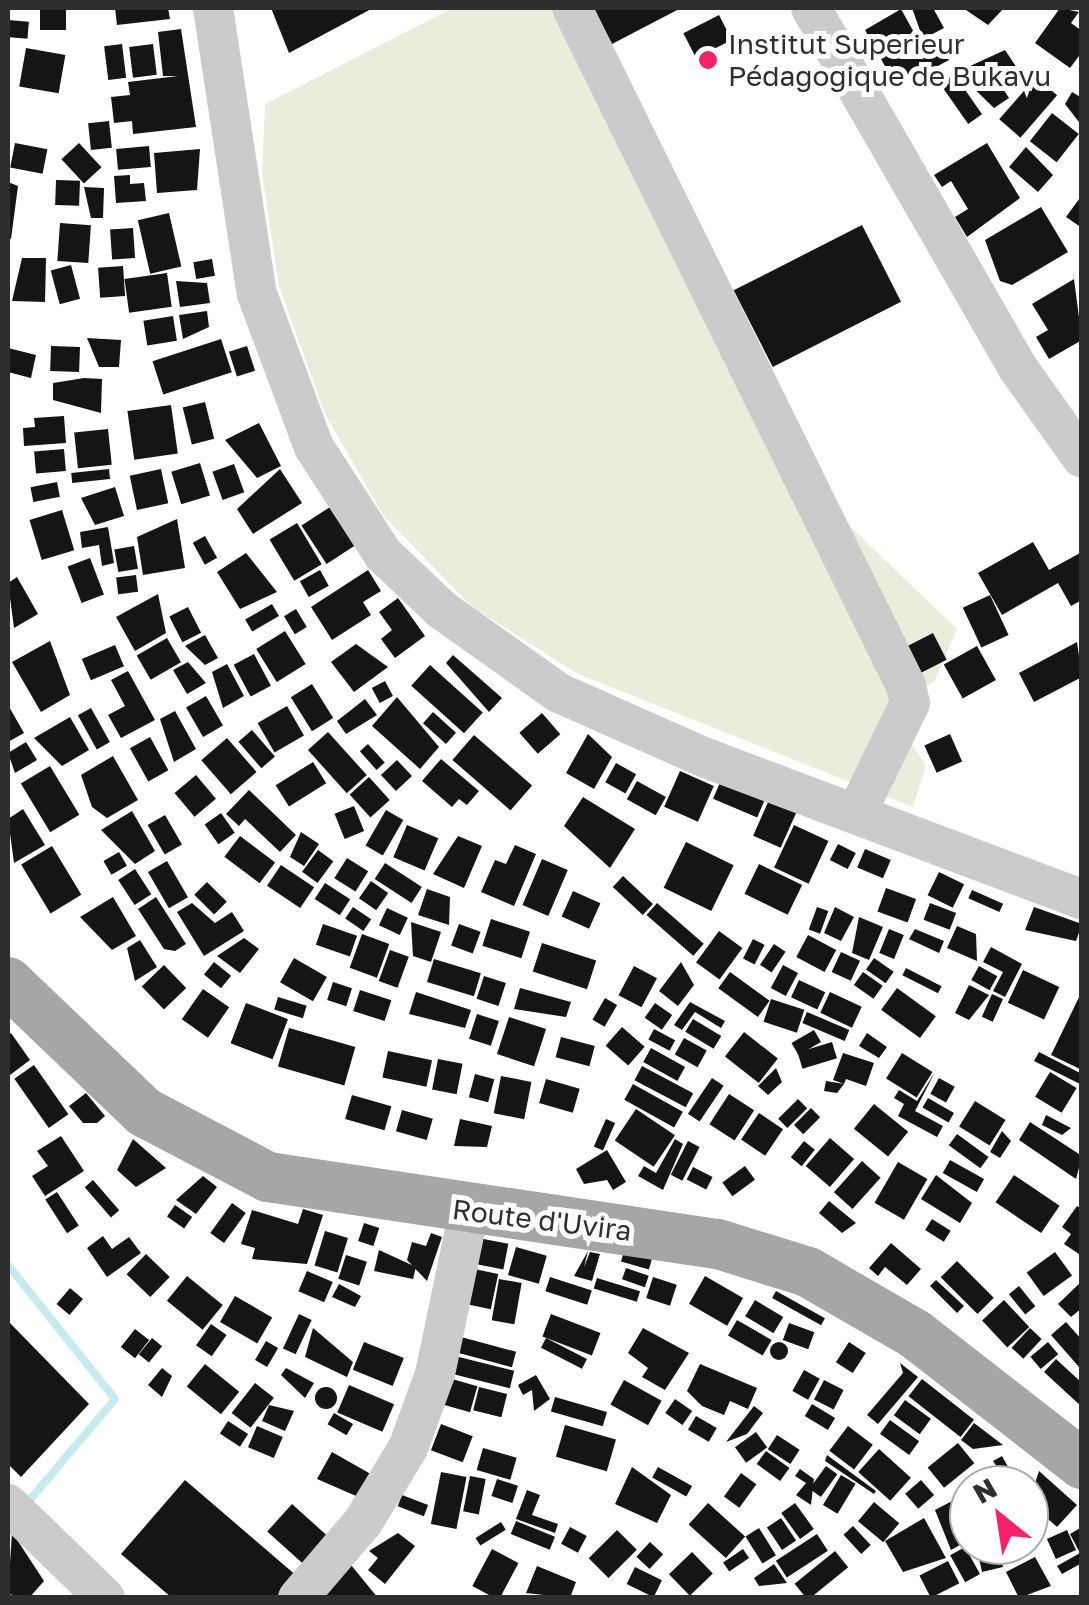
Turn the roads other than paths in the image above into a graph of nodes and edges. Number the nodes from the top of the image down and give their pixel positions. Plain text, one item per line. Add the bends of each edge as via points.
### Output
1 (214, 8) edge
2 (572, 8) edge
3 (811, 8) edge
4 (1082, 458) edge
5 (856, 814) junction
6 (1082, 899) edge
7 (8, 982) edge
8 (469, 1211) junction
9 (1082, 1464) edge
10 (8, 1504) edge
11 (92, 1586) edge
12 (298, 1598) edge

1 - 5 street via 257,294 314,447 383,554 442,610 559,692
2 - 5 street via 906,686 910,703
3 - 4 street via 1018,368
5 - 6 street
7 - 8 main road, Route d'Uvira via 144,1112 217,1153 336,1194
8 - 9 main road, Route d'Uvira via 718,1244 808,1272 900,1323
8 - 12 street via 435,1374 408,1448 363,1522
10 - 11 street

